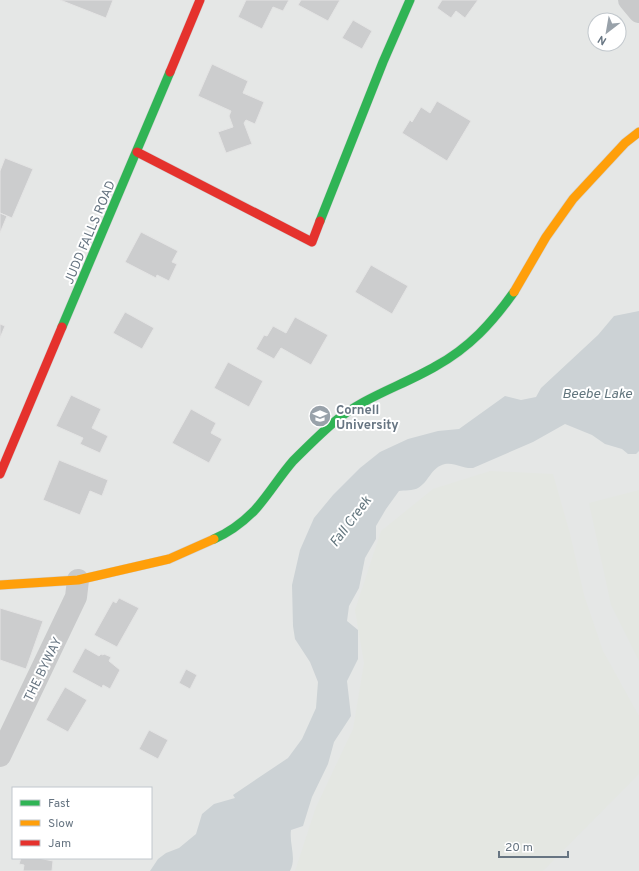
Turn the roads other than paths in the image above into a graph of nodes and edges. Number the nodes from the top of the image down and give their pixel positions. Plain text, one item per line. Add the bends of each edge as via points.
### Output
1 (200, 0) edge
2 (410, 0) edge
3 (629, 0) edge
4 (639, 12) edge
5 (639, 132) edge
6 (137, 152) junction
7 (0, 474) edge
8 (78, 580) junction
9 (0, 585) edge
10 (0, 756) edge

1 - 6 street, JUDD FALLS ROAD
2 - 6 street via 312,242
3 - 4 street
5 - 8 street via 625,143 573,198 546,237 505,306 471,342 453,356 381,392 334,422 298,457 253,512 225,534 169,559
6 - 7 street, JUDD FALLS ROAD
8 - 9 street
8 - 10 street, THE BYWAY via 76,597

